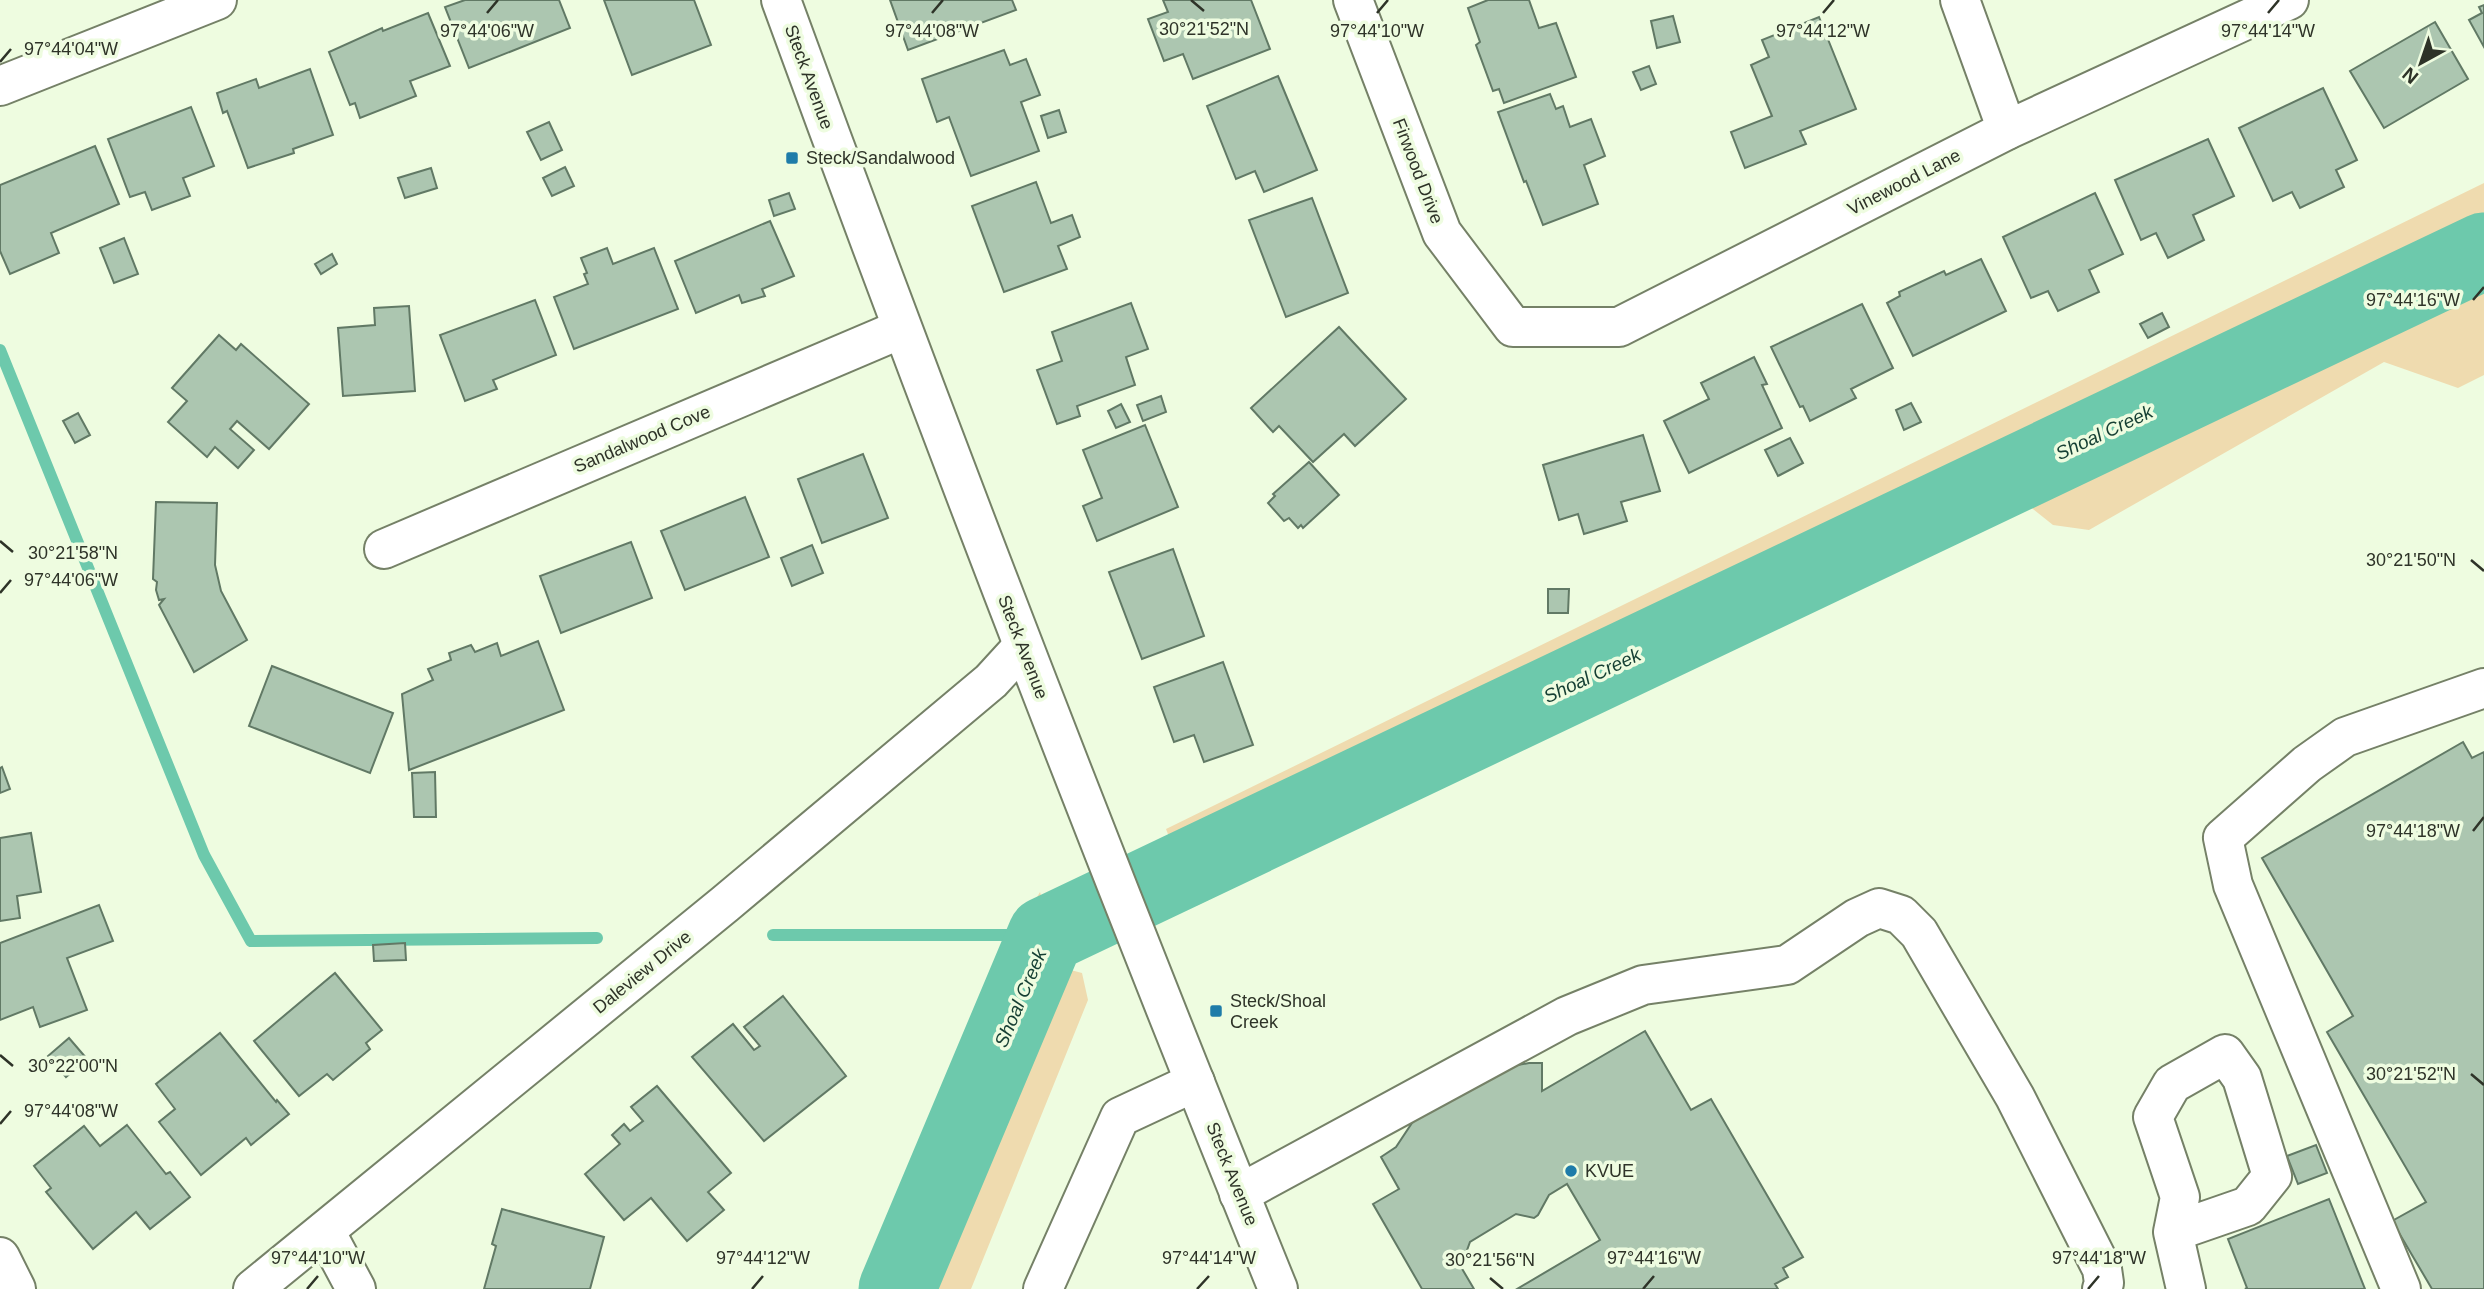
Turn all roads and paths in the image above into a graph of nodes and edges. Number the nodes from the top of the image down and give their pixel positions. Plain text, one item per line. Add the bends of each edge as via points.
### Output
1 (217, 0) edge
2 (781, 0) edge
3 (1353, 0) edge
4 (1960, 0) edge
5 (2289, 0) edge
6 (0, 86) edge
7 (2007, 130) junction
8 (1513, 327) joint
9 (901, 329) junction
10 (384, 549) dead end
11 (1023, 646) junction
12 (2484, 688) edge
13 (1195, 1082) junction
14 (1240, 1194) junction
15 (325, 1231) junction
16 (2173, 1232) dead end
17 (0, 1257) edge
18 (16, 1289) edge
19 (253, 1289) edge
20 (356, 1289) edge
21 (1043, 1289) edge
22 (1278, 1289) edge
23 (2102, 1289) edge
24 (2186, 1289) edge
25 (2402, 1289) edge

1 - 6 street
2 - 9 street, Steck Avenue
3 - 8 street, Firwood Drive via 1442,233
4 - 7 street
5 - 7 street, Vinewood Lane
7 - 8 street, Vinewood Lane via 1619,327
9 - 10 street, Sandalwood Cove
9 - 11 street, Steck Avenue
11 - 13 street, Steck Avenue
11 - 15 street, Daleview Drive via 991,681 746,887
12 - 25 street via 2345,737 2223,838 2232,886
13 - 14 street, Steck Avenue
13 - 21 street via 1120,1117
14 - 22 street, Steck Avenue
14 - 23 street via 1567,1016 1643,985 1787,965 1879,908 1901,915 1919,933 2008,1085 2102,1269
15 - 19 street, Daleview Drive
15 - 20 street
16 - 24 street
17 - 18 street

